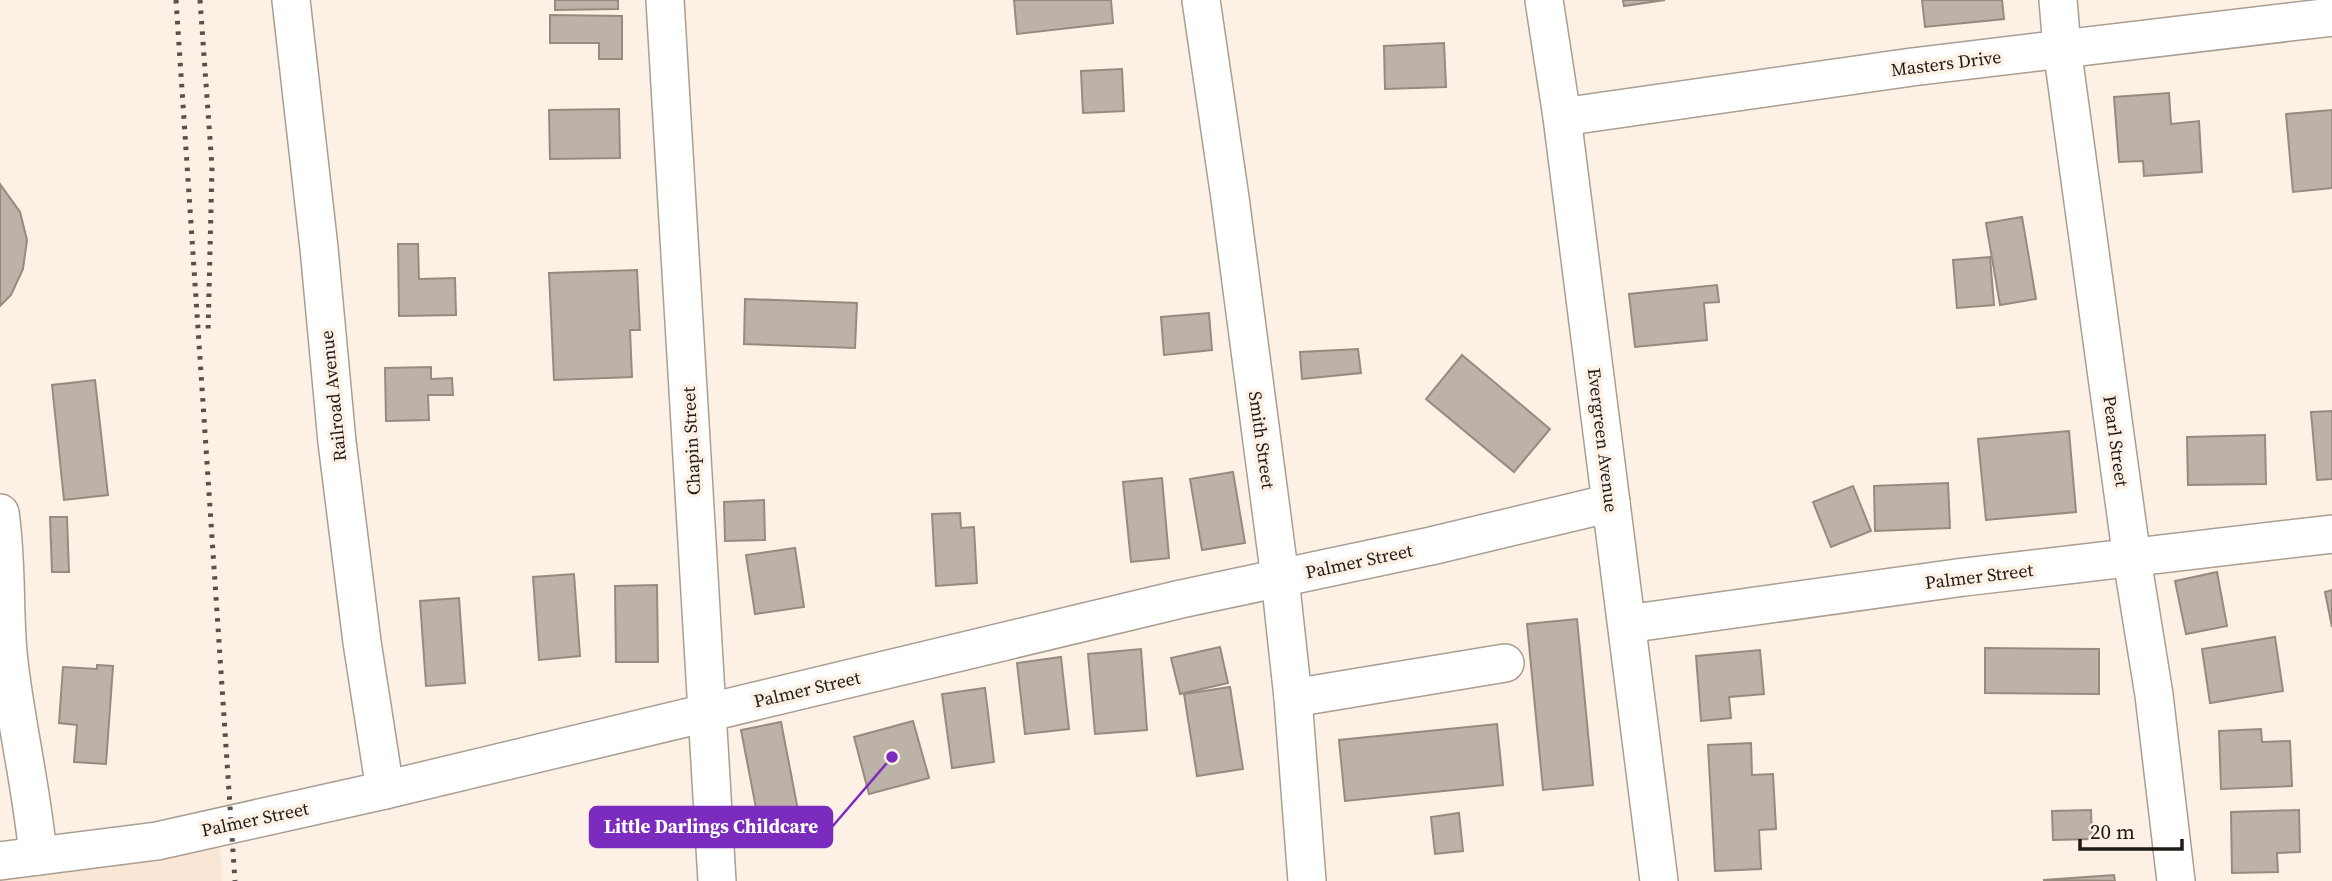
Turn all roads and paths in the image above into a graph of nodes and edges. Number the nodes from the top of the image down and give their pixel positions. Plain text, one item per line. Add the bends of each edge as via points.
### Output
1 (291, 0) edge
2 (665, 0) edge
3 (1201, 0) edge
4 (1544, 0) edge
5 (2058, 0) edge
6 (2332, 17) edge
7 (2062, 48) junction
8 (1562, 117) junction
9 (1611, 503) junction
10 (2, 534) edge
11 (2332, 534) edge
12 (2132, 559) junction
13 (1280, 578) junction
14 (1627, 624) junction
15 (1505, 663) dead end
16 (1293, 698) junction
17 (707, 713) junction
18 (13, 769) edge
19 (385, 790) junction
20 (38, 856) junction
21 (0, 861) edge
22 (717, 881) edge
23 (1307, 881) edge
24 (1659, 881) edge
25 (2176, 881) edge

1 - 19 street, Railroad Avenue via 341,468
2 - 17 street, Chapin Street
3 - 13 street, Smith Street
4 - 8 street, Evergreen Avenue
5 - 7 street, Pearl Street
6 - 7 street, Masters Drive
7 - 8 street, Masters Drive
7 - 12 street, Pearl Street
8 - 9 street, Evergreen Avenue
9 - 13 street, Palmer Street
9 - 14 street, Evergreen Avenue
10 - 18 street
11 - 12 street, Palmer Street
12 - 14 street, Palmer Street
12 - 25 street, Pearl Street
13 - 16 street, Smith Street
13 - 17 street, Palmer Street
14 - 24 street, Evergreen Avenue
15 - 16 street
16 - 23 street, Smith Street
17 - 19 street, Palmer Street
17 - 22 street, Chapin Street
18 - 20 street
19 - 20 street, Palmer Street via 157,841
20 - 21 street, Palmer Street

